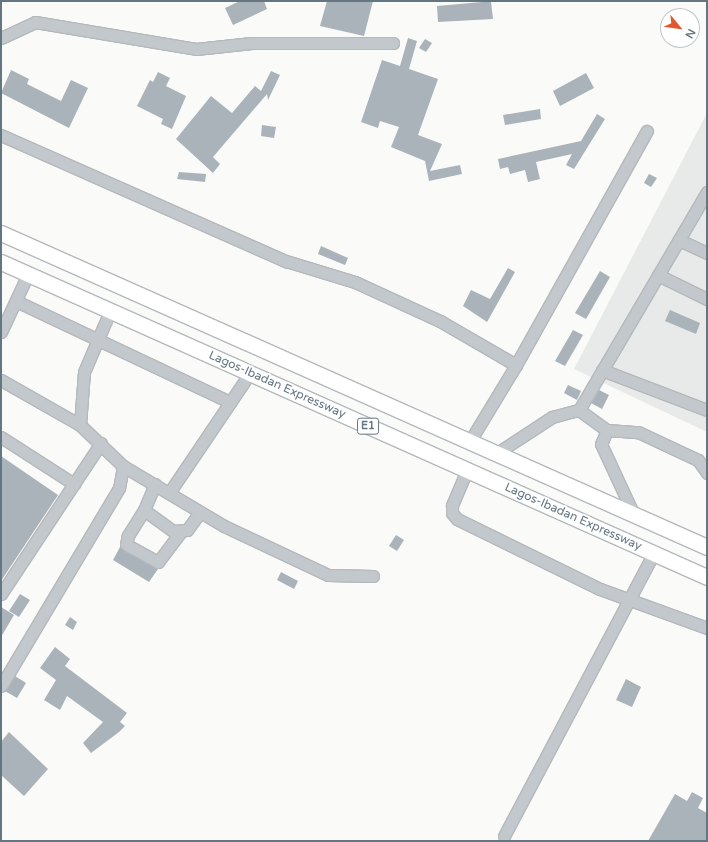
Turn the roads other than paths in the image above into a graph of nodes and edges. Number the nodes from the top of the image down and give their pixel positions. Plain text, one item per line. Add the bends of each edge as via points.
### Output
1 (1, 38) edge
2 (394, 43) dead end
3 (648, 131) dead end
4 (1, 135) edge
5 (707, 192) edge
6 (1, 233) edge
7 (679, 240) junction
8 (707, 253) edge
9 (1, 262) edge
10 (28, 274) junction
11 (658, 275) junction
12 (707, 299) edge
13 (16, 301) junction
14 (110, 311) junction
15 (1, 332) edge
16 (97, 340) junction
17 (516, 365) junction
18 (602, 370) junction
19 (250, 373) junction
20 (1, 380) edge
21 (230, 402) junction
22 (579, 410) junction
23 (707, 410) edge
24 (80, 425) junction
25 (607, 430) junction
26 (1, 437) edge
27 (470, 441) junction
28 (101, 443) junction
29 (497, 453) junction
30 (123, 466) junction
31 (467, 470) junction
32 (707, 473) edge
33 (74, 484) junction
34 (155, 484) junction
35 (169, 493) junction
36 (144, 510) junction
37 (200, 512) junction
38 (634, 515) junction
39 (180, 533) junction
40 (707, 548) edge
41 (654, 553) junction
42 (373, 576) dead end
43 (707, 577) edge
44 (1, 594) edge
45 (628, 601) junction
46 (707, 628) edge
47 (1, 686) edge
48 (504, 836) dead end

1 - 2 street via 35,22 189,48 252,43
3 - 17 street
4 - 17 street via 286,261 328,271 362,285 440,321
5 - 7 street
6 - 27 highway, E1
7 - 8 street
7 - 11 street
9 - 10 highway, Lagos-Ibadan Expressway / E1
10 - 13 street
10 - 14 highway, Lagos-Ibadan Expressway / E1
11 - 12 street
11 - 18 street
13 - 15 street
13 - 16 street
14 - 16 street
14 - 19 highway, Lagos-Ibadan Expressway / E1
16 - 21 street
16 - 24 street via 84,372
17 - 27 street
18 - 22 street
18 - 23 street
19 - 21 street
19 - 31 highway, Lagos-Ibadan Expressway / E1
20 - 24 street
21 - 35 street
22 - 25 street
22 - 29 street via 552,416
24 - 28 street
25 - 32 street via 638,432 698,460
25 - 38 street via 601,444
26 - 33 street
27 - 29 highway, E1
28 - 30 street
28 - 33 street
29 - 38 highway, E1
30 - 34 street
30 - 47 street via 119,488
31 - 41 highway, Lagos-Ibadan Expressway / E1
31 - 45 street via 452,506 452,513 457,519
33 - 44 street
34 - 35 street
34 - 36 street
35 - 37 street
36 - 39 street
36 - 39 street via 128,536 126,544 129,546 158,562
37 - 39 street via 187,530
37 - 42 street via 328,575
38 - 40 highway, E1
41 - 43 highway, Lagos-Ibadan Expressway / E1
41 - 45 street
45 - 46 street
45 - 48 street

